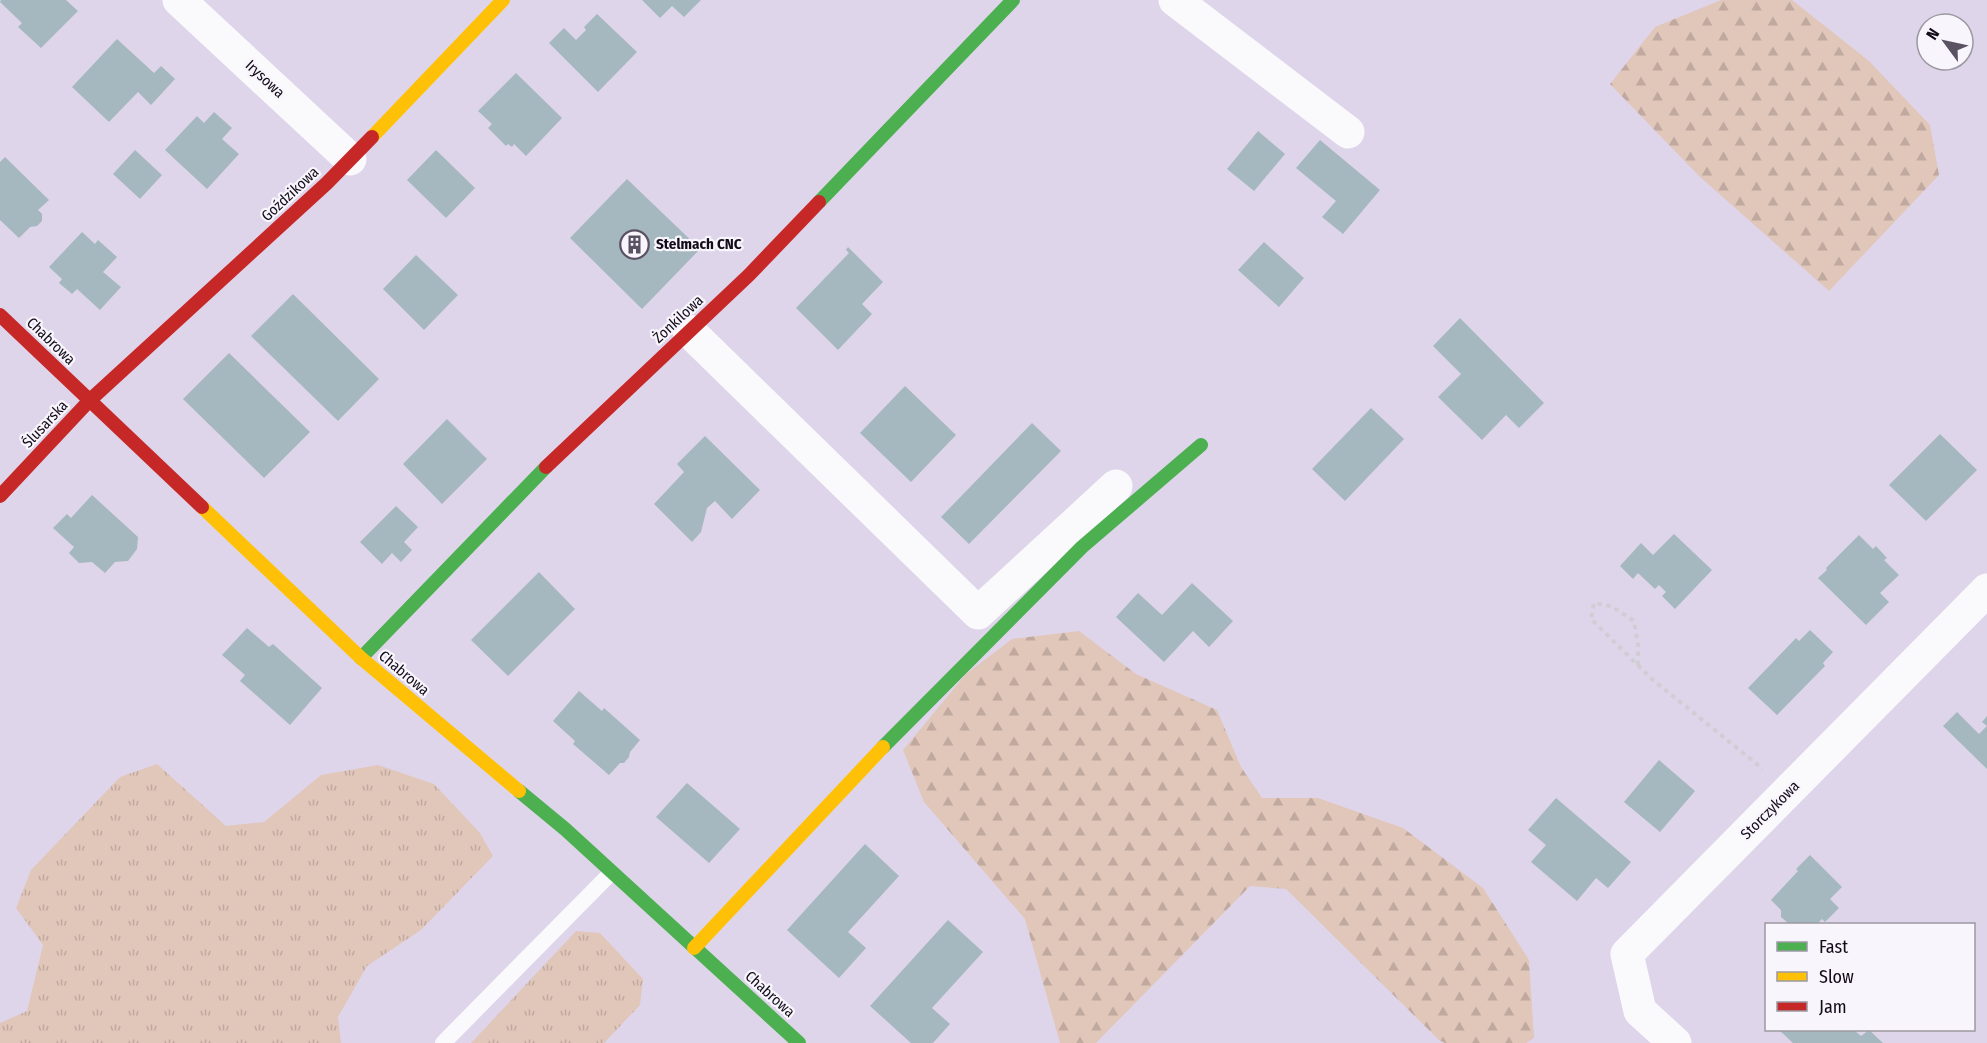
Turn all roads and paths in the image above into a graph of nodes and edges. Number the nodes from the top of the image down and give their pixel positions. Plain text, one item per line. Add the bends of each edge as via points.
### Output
1 (179, 0) edge
2 (503, 0) edge
3 (1013, 0) edge
4 (1175, 0) edge
5 (1348, 132) dead end
6 (350, 159) junction
7 (0, 315) edge
8 (689, 331) junction
9 (89, 401) junction
10 (1201, 445) dead end
11 (1116, 486) dead end
12 (0, 496) edge
13 (1987, 590) edge
14 (361, 658) junction
15 (1638, 665) junction
16 (1789, 790) junction
17 (611, 873) junction
18 (694, 948) junction
19 (443, 1043) edge
20 (799, 1043) edge
21 (1675, 1043) edge

1 - 6 street, Irysowa
2 - 6 street, Goździkowa
3 - 8 street, Żonkilowa via 749,275
4 - 5 street
6 - 9 street, Goździkowa
7 - 9 street, Chabrowa
8 - 11 street via 978,613
8 - 14 street, Żonkilowa via 554,458
9 - 12 street, Ślusarska
9 - 14 street, Chabrowa
10 - 18 street via 1082,547 867,763
13 - 16 street, Storczykowa
14 - 17 street, Chabrowa via 565,829
15 - 15 path via 1591,619 1594,603 1611,606 1634,621
15 - 16 path
16 - 21 street, Storczykowa via 1627,954 1640,1011
17 - 18 street, Chabrowa
17 - 19 lane
18 - 20 street, Chabrowa

